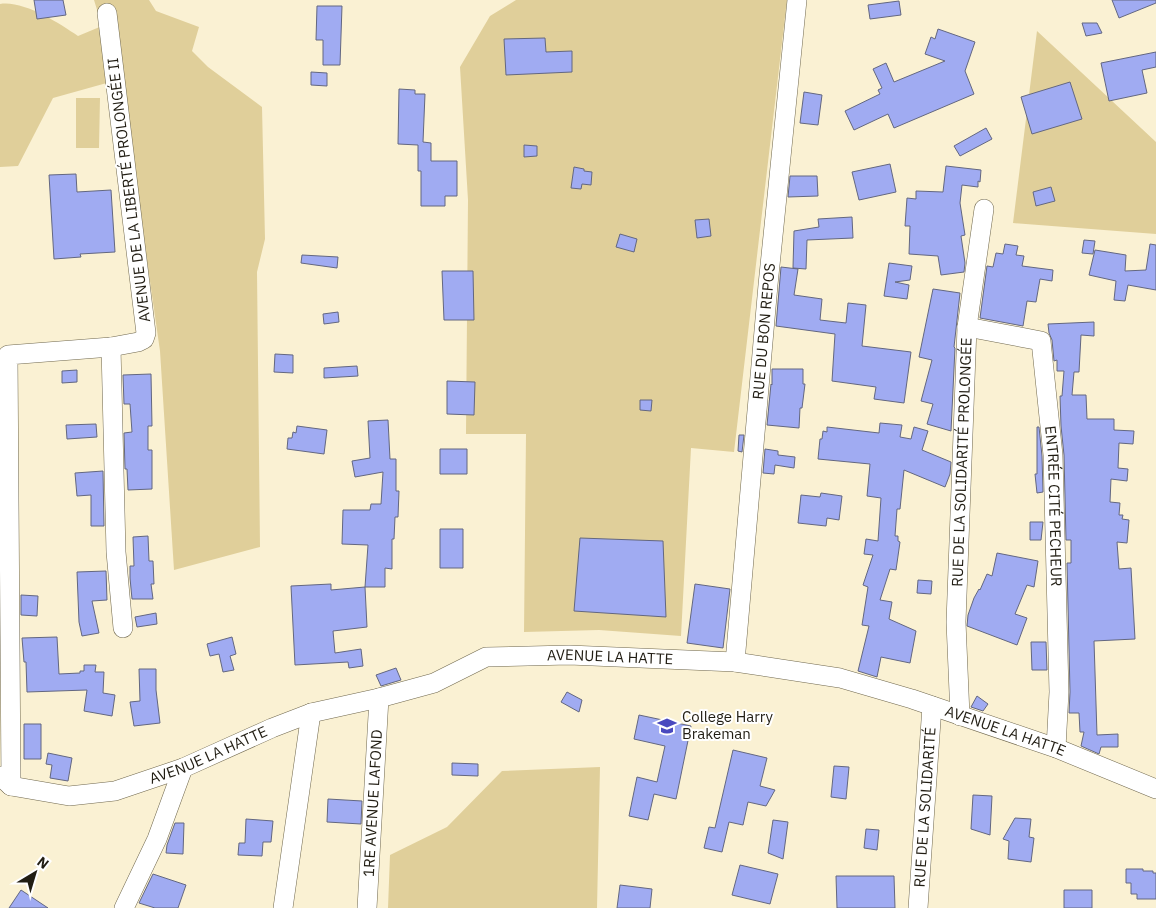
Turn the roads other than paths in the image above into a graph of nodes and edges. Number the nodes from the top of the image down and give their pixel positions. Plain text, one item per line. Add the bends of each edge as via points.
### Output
1 (797, 0) edge
2 (107, 13) dead end
3 (984, 210) dead end
4 (967, 327) junction
5 (111, 347) junction
6 (123, 628) dead end
7 (735, 662) junction
8 (379, 698) junction
9 (932, 706) junction
10 (311, 712) junction
11 (960, 716) junction
12 (1056, 748) junction
13 (183, 768) junction
14 (6, 781) edge
15 (1156, 789) edge
16 (124, 908) edge
17 (283, 908) edge
18 (367, 908) edge
19 (918, 908) edge

1 - 7 street, RUE DU BON REPOS
2 - 5 street, AVENUE DE LA LIBERTÉ PROLONGÉE II via 146,333 138,342
3 - 4 street, RUE DE LA SOLIDARITÉ PROLONGÉE
4 - 11 street, RUE DE LA SOLIDARITÉ PROLONGÉE via 956,622
4 - 12 street, ENTRÉE CITÉ PECHEUR via 1041,341 1053,455 1059,692
5 - 6 street via 116,552
5 - 14 street, AVENUE DE LA LIBERTÉ PROLONGÉE II via 8,355
7 - 8 street, AVENUE LA HATTE via 569,655 486,657 434,683
7 - 9 street, AVENUE LA HATTE via 840,678
8 - 10 street, AVENUE LA HATTE
8 - 18 street, 1RE AVENUE LAFOND
9 - 11 street, AVENUE LA HATTE
9 - 19 street, RUE DE LA SOLIDARITÉ
10 - 13 street, AVENUE LA HATTE
10 - 17 street
11 - 12 street, AVENUE LA HATTE
12 - 15 street, AVENUE LA HATTE
13 - 14 street, AVENUE LA HATTE via 115,791 69,796
13 - 16 street via 157,839

